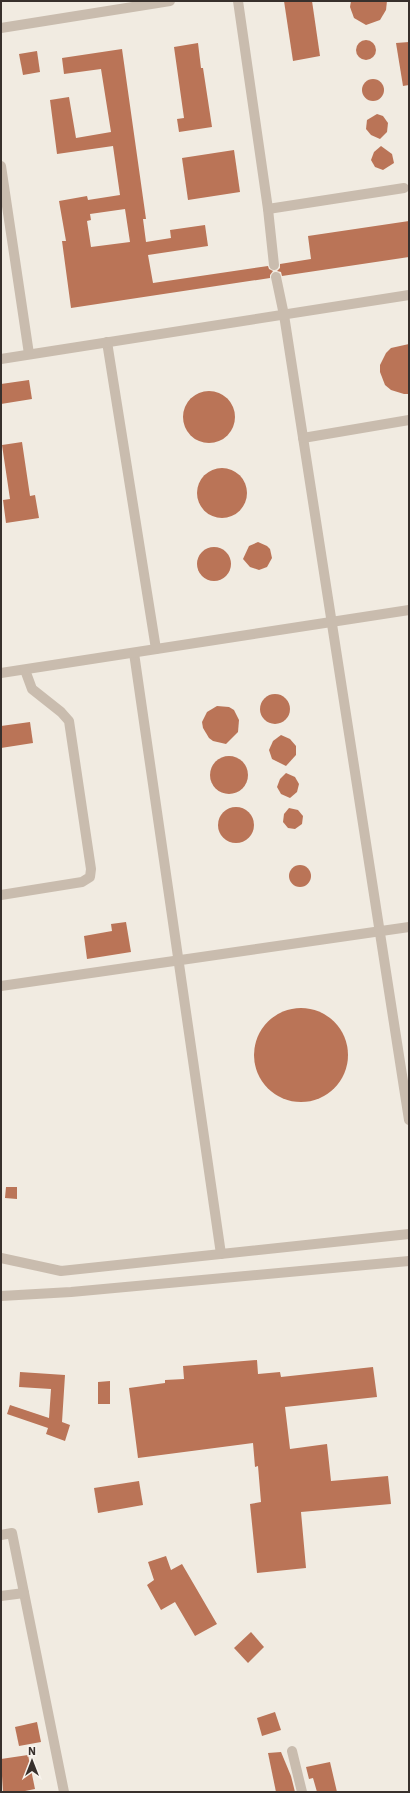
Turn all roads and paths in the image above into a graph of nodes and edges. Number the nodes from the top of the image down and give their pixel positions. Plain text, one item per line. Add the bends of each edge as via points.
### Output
1 (170, 1) edge
2 (238, 1) edge
3 (1, 28) edge
4 (1, 166) edge
5 (404, 188) dead end
6 (268, 209) junction
7 (274, 264) dead end
8 (276, 277) dead end
9 (409, 295) edge
10 (284, 314) junction
11 (107, 342) junction
12 (29, 354) junction
13 (1, 359) edge
14 (409, 420) edge
15 (303, 438) junction
16 (409, 610) edge
17 (332, 622) junction
18 (156, 649) junction
19 (134, 653) junction
20 (25, 670) junction
21 (1, 673) edge
22 (1, 895) edge
23 (409, 927) edge
24 (380, 931) junction
25 (178, 960) junction
26 (1, 986) edge
27 (409, 1120) edge
28 (409, 1234) edge
29 (221, 1254) junction
30 (1, 1258) edge
31 (409, 1261) edge
32 (1, 1296) edge
33 (1, 1535) edge
34 (24, 1593) junction
35 (1, 1596) edge
36 (292, 1751) dead end
37 (64, 1792) edge
38 (302, 1792) edge

1 - 3 street
2 - 6 street
4 - 12 street
5 - 6 street
6 - 7 street
8 - 10 street
9 - 10 street
10 - 11 street
10 - 15 street
11 - 12 street
11 - 18 street
12 - 13 street
14 - 15 street
15 - 17 street
16 - 17 street
17 - 18 street
17 - 24 street
18 - 19 street
19 - 20 street
19 - 25 street
20 - 21 street
20 - 22 street via 32,689 69,721 92,869 90,877 82,882
23 - 24 street
24 - 25 street
24 - 27 street
25 - 26 street
25 - 29 street
28 - 29 street
29 - 30 street via 61,1271
31 - 32 street
33 - 34 street via 12,1533
34 - 35 street
34 - 37 street
36 - 38 street

